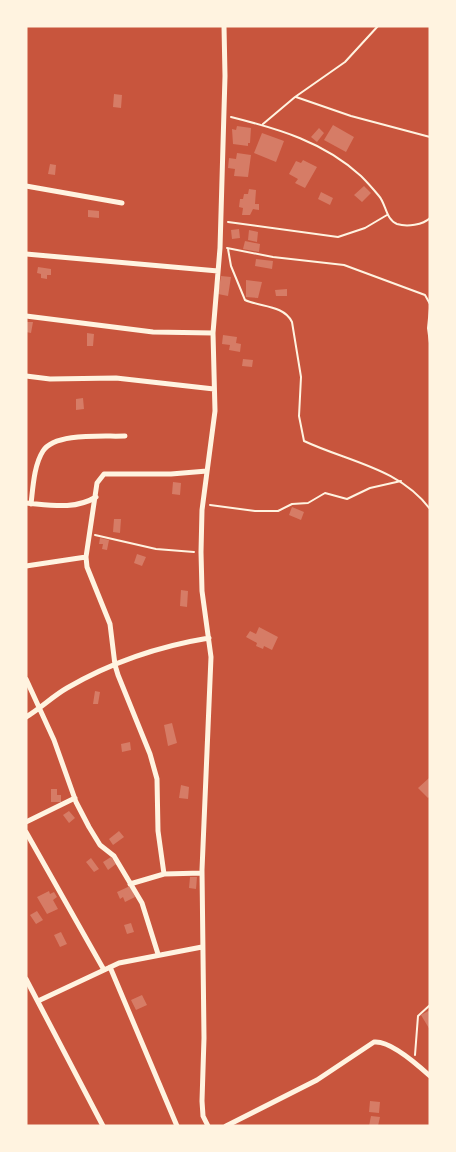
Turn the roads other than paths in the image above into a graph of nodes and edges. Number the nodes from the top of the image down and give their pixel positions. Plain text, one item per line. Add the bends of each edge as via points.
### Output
1 (224, 26) edge
2 (26, 186) edge
3 (122, 203) dead end
4 (26, 254) edge
5 (218, 271) junction
6 (26, 316) edge
7 (213, 333) junction
8 (26, 376) edge
9 (214, 389) junction
10 (125, 436) dead end
11 (208, 471) junction
12 (96, 497) junction
13 (28, 504) edge
14 (86, 557) junction
15 (26, 566) edge
16 (209, 638) junction
17 (115, 665) junction
18 (26, 680) edge
19 (39, 709) junction
20 (26, 717) edge
21 (74, 798) junction
22 (26, 822) edge
23 (26, 832) edge
24 (202, 873) junction
25 (164, 874) junction
26 (130, 884) junction
27 (202, 946) junction
28 (158, 954) junction
29 (110, 967) junction
30 (104, 970) junction
31 (26, 979) edge
32 (38, 1001) junction
33 (430, 1076) edge
34 (103, 1126) edge
35 (177, 1126) edge
36 (208, 1126) edge
37 (226, 1126) edge

1 - 5 street
2 - 3 street
4 - 5 street
5 - 7 street
6 - 7 street via 153,332
7 - 9 street
8 - 9 street via 116,378
9 - 11 street via 214,428
10 - 13 street via 76,438 49,445 38,461
11 - 12 street via 170,474 109,472 100,478
11 - 16 street via 203,505 202,591
12 - 13 street via 68,506
12 - 14 street
14 - 15 street
14 - 17 street via 90,576 110,624
16 - 17 street via 163,648
16 - 24 street
17 - 19 street via 68,688
17 - 25 street via 141,728 157,779 158,831
18 - 19 street
19 - 20 street
19 - 21 street via 62,758
21 - 22 street
21 - 26 street via 100,845 114,856
23 - 30 street
24 - 25 street
24 - 27 street
25 - 26 street
26 - 28 street via 150,923
27 - 28 street
27 - 36 street via 202,1101 203,1116
28 - 29 street
29 - 30 street
29 - 35 street
30 - 32 street
31 - 32 street
32 - 34 street
33 - 37 street via 387,1044 374,1042 317,1080

